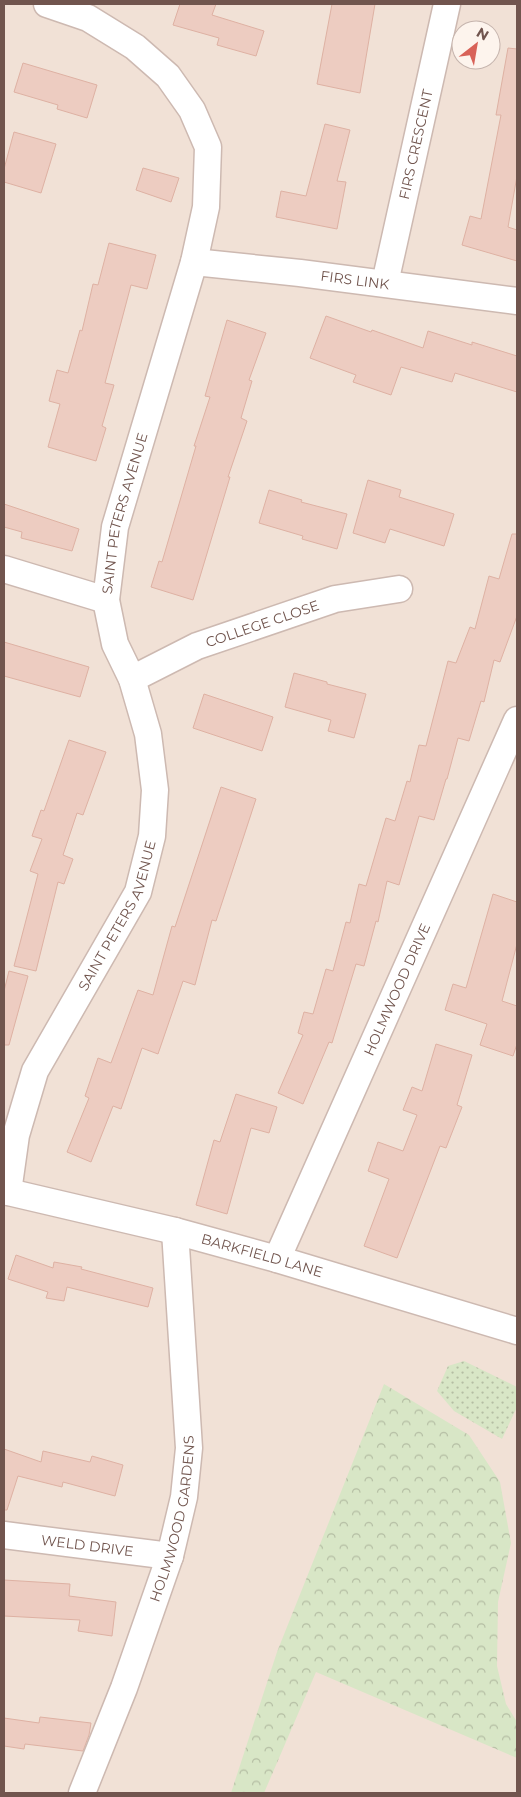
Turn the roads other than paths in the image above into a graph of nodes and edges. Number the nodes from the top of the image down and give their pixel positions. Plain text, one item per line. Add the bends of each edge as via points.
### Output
1 (47, 4) edge
2 (447, 4) edge
3 (194, 262) junction
4 (385, 283) junction
5 (517, 301) edge
6 (4, 569) edge
7 (399, 589) dead end
8 (106, 600) junction
9 (132, 679) junction
10 (517, 720) edge
11 (6, 1191) edge
12 (175, 1231) junction
13 (277, 1259) junction
14 (517, 1331) edge
15 (4, 1535) edge
16 (170, 1556) junction
17 (82, 1793) edge

1 - 3 street, SAINT PETERS AVENUE via 88,18 135,47 168,76 192,110 208,146 206,207
2 - 4 street, FIRS CRESCENT
3 - 4 street, FIRS LINK
3 - 8 street, SAINT PETERS AVENUE via 115,527
4 - 5 street, FIRS LINK
6 - 8 street
7 - 9 street, COLLEGE CLOSE via 335,599 197,646
8 - 9 street, SAINT PETERS AVENUE via 115,644
9 - 11 street, SAINT PETERS AVENUE via 148,734 154,780 152,836 138,892 35,1071 16,1135
10 - 13 street, HOLMWOOD DRIVE
11 - 12 street, BARKFIELD LANE
12 - 13 street, BARKFIELD LANE
12 - 16 street, HOLMWOOD GARDENS via 189,1448 184,1497
13 - 14 street, BARKFIELD LANE
15 - 16 street, WELD DRIVE
16 - 17 street, HOLMWOOD GARDENS via 124,1688

